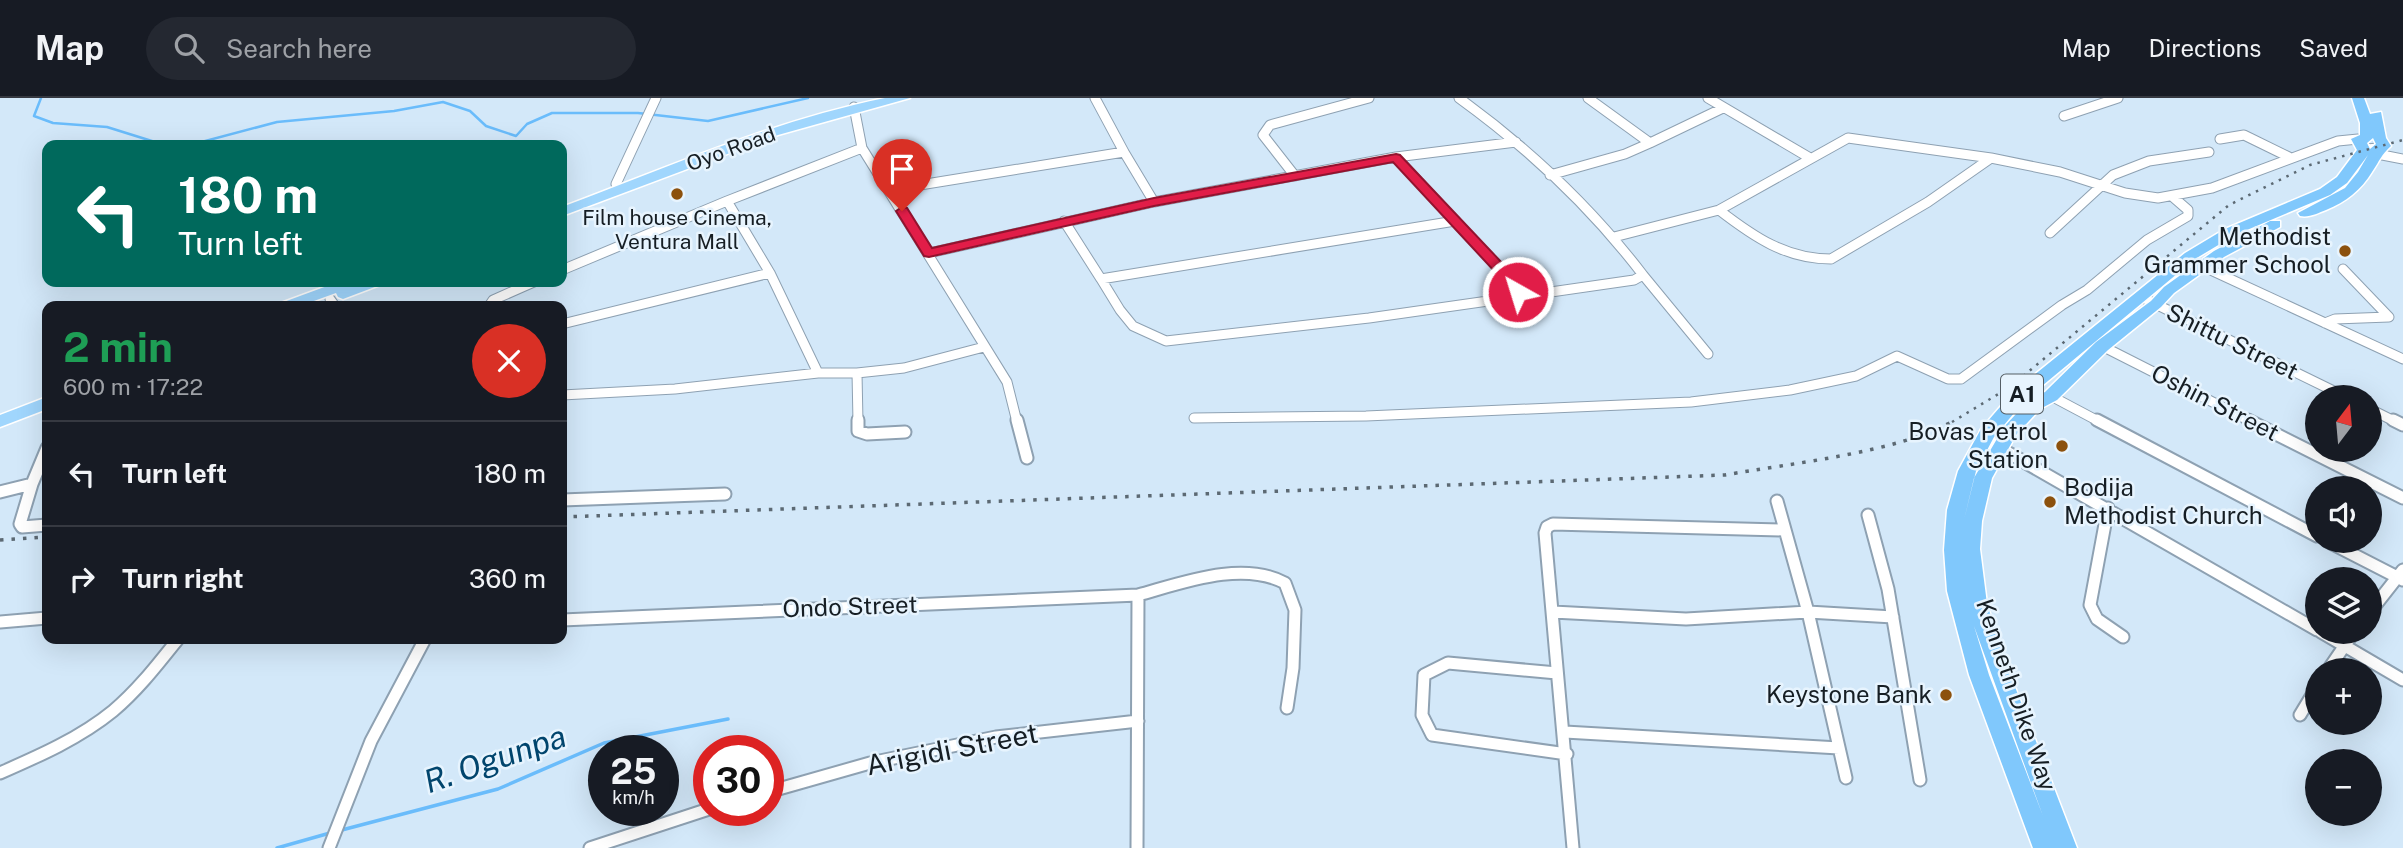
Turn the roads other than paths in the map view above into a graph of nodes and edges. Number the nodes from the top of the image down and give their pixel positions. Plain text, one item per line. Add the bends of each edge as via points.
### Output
1 (656, 98) edge
2 (904, 98) edge
3 (1095, 98) edge
4 (1369, 98) edge
5 (1460, 98) edge
6 (1588, 98) edge
7 (1708, 98) edge
8 (2118, 98) edge
9 (2358, 98) edge
10 (2370, 98) edge
11 (858, 101) edge
12 (1723, 108) junction
13 (2064, 116) dead end
14 (2220, 139) dead end
15 (1516, 142) junction
16 (1650, 143) junction
17 (862, 148) junction
18 (2368, 148) junction
19 (1124, 152) junction
20 (2209, 152) dead end
21 (1396, 157) junction
22 (2289, 157) junction
23 (1810, 158) junction
24 (1991, 158) junction
25 (2403, 159) edge
26 (1550, 175) junction
27 (1295, 176) junction
28 (616, 184) junction
29 (2101, 186) junction
30 (889, 190) junction
31 (2173, 197) junction
32 (727, 201) junction
33 (1154, 202) junction
34 (567, 203) edge
35 (567, 210) edge
36 (1719, 210) junction
37 (1064, 221) junction
38 (1455, 221) junction
39 (2050, 233) dead end
40 (1614, 237) junction
41 (929, 253) junction
42 (2202, 266) junction
43 (567, 268) edge
44 (2343, 269) dead end
45 (769, 273) junction
46 (1643, 275) junction
47 (1101, 279) junction
48 (348, 287) edge
49 (355, 287) edge
50 (523, 287) edge
51 (2140, 296) junction
52 (1516, 297) junction
53 (302, 301) edge
54 (334, 301) edge
55 (492, 301) edge
56 (2156, 304) junction
57 (567, 323) edge
58 (2325, 323) junction
59 (2102, 346) junction
60 (984, 347) junction
61 (1708, 354) dead end
62 (2403, 359) edge
63 (818, 373) junction
64 (857, 373) junction
65 (2321, 385) edge
66 (567, 395) edge
67 (2051, 396) junction
68 (42, 397) edge
69 (42, 406) edge
70 (0, 412) edge
71 (2382, 415) edge
72 (1194, 418) dead end
73 (0, 421) edge
74 (2403, 425) edge
75 (905, 432) dead end
76 (1984, 436) junction
77 (2000, 448) junction
78 (1027, 458) dead end
79 (42, 459) edge
80 (32, 484) junction
81 (0, 492) edge
82 (725, 494) dead end
83 (2403, 498) edge
84 (567, 500) edge
85 (1777, 501) dead end
86 (2108, 508) junction
87 (1868, 515) dead end
88 (42, 525) edge
89 (1783, 530) junction
90 (2305, 530) edge
91 (2352, 553) edge
92 (2401, 576) edge
93 (1138, 595) junction
94 (2382, 598) edge
95 (1553, 612) junction
96 (1808, 612) junction
97 (1893, 617) junction
98 (42, 618) edge
99 (567, 620) edge
100 (0, 622) edge
101 (2305, 623) edge
102 (2123, 637) dead end
103 (174, 644) edge
104 (422, 644) edge
105 (2343, 645) joint
106 (2335, 658) edge
107 (1557, 673) junction
108 (2403, 680) edge
109 (2305, 707) edge
110 (1287, 708) dead end
111 (2300, 715) dead end
112 (1138, 721) junction
113 (1565, 733) junction
114 (1839, 748) junction
115 (1567, 754) junction
116 (2009, 755) junction
117 (2032, 758) junction
118 (0, 773) edge
119 (1846, 778) dead end
120 (1920, 780) dead end
121 (784, 787) edge
122 (693, 814) edge
123 (330, 845) edge
124 (590, 848) edge
125 (1138, 848) edge
126 (1573, 848) edge
127 (2044, 848) edge
128 (2066, 848) edge

1 - 28 street
2 - 11 main road, Oyo Road
3 - 19 street
4 - 27 street via 1265,130 1263,135
5 - 15 street
6 - 16 street
7 - 12 street
8 - 13 street
9 - 18 highway, Kenneth Dike Way / A1 via 2366,116
10 - 18 highway via 2384,146
11 - 17 street
11 - 28 main road, Oyo Road via 792,119
11 - 35 main road, Oyo Road
12 - 16 street
12 - 23 street
14 - 22 street via 2244,135
15 - 21 street
15 - 26 street
16 - 26 street
17 - 30 street
17 - 32 street
18 - 22 street via 2334,142
18 - 25 street
18 - 42 highway, Kenneth Dike Way / A1 via 2362,178 2349,193 2277,224
18 - 51 highway, Kenneth Dike Way / A1 via 2336,185 2230,232 2190,256
19 - 30 street
19 - 33 street
20 - 29 street via 2133,165
21 - 27 street
21 - 38 street
22 - 31 street via 2212,188
23 - 24 street via 1848,138
23 - 36 street
24 - 29 street
24 - 36 street via 1831,260 1815,261 1779,251
26 - 40 street
27 - 33 street
28 - 34 main road, Oyo Road
29 - 31 street via 2148,198
29 - 39 street
30 - 41 street
31 - 72 street via 2188,210 2188,216 2147,240 2087,290 1957,380 1897,356 1856,376 1790,390 1691,402 1366,416
32 - 43 street
32 - 45 street
33 - 37 street
36 - 40 street
37 - 41 street
37 - 47 street
38 - 47 street
38 - 52 street via 1517,287
40 - 46 street
41 - 60 street
42 - 56 highway, Kenneth Dike Way / A1
42 - 58 street
44 - 58 street via 2389,317
45 - 57 street
45 - 63 street
46 - 52 street
46 - 61 street
47 - 52 street via 1132,326 1166,341
48 - 53 main road
49 - 54 main road
50 - 55 street
51 - 56 street, Shittu Street
51 - 76 highway, Kenneth Dike Way / A1 via 2020,396
56 - 59 highway, Kenneth Dike Way / A1
56 - 65 street, Shittu Street
58 - 62 street
59 - 67 highway, Kenneth Dike Way / A1
59 - 83 street, Oshin Street
60 - 64 street via 904,368
60 - 78 street via 1010,391
63 - 64 street
63 - 66 street via 675,389
64 - 75 street via 858,431
67 - 77 highway, Kenneth Dike Way / A1 via 2034,405
67 - 90 street
68 - 70 main road
69 - 73 main road
71 - 74 street
76 - 77 street
76 - 116 highway, Kenneth Dike Way / A1 via 1956,507 1955,590 1970,649
77 - 86 street
77 - 117 highway, Kenneth Dike Way / A1 via 1977,498 1972,574 1986,637
79 - 80 street
80 - 81 street
80 - 88 street via 20,524
82 - 84 street
85 - 89 street
86 - 101 street
86 - 102 street via 2090,606 2097,619
87 - 97 street
89 - 95 street via 1553,524 1545,533
89 - 96 street
91 - 92 street
92 - 94 street
93 - 99 street, Ondo Street
93 - 110 street, Ondo Street via 1244,574 1268,574 1285,583 1294,610
93 - 112 street
95 - 96 street via 1685,619
95 - 107 street
96 - 97 street
96 - 114 street
97 - 120 street
98 - 100 street
103 - 118 street via 113,711 44,754
104 - 123 street via 395,688
105 - 106 street
105 - 108 street
107 - 113 street
107 - 115 street via 1448,663 1424,675 1423,726 1432,735
109 - 111 street
112 - 121 street, Arigidi Street via 996,737 870,763
112 - 125 street
113 - 114 street
113 - 115 street
114 - 119 street
115 - 126 street
116 - 117 highway
116 - 127 highway, Kenneth Dike Way / A1
117 - 128 highway, Kenneth Dike Way / A1
122 - 124 street

